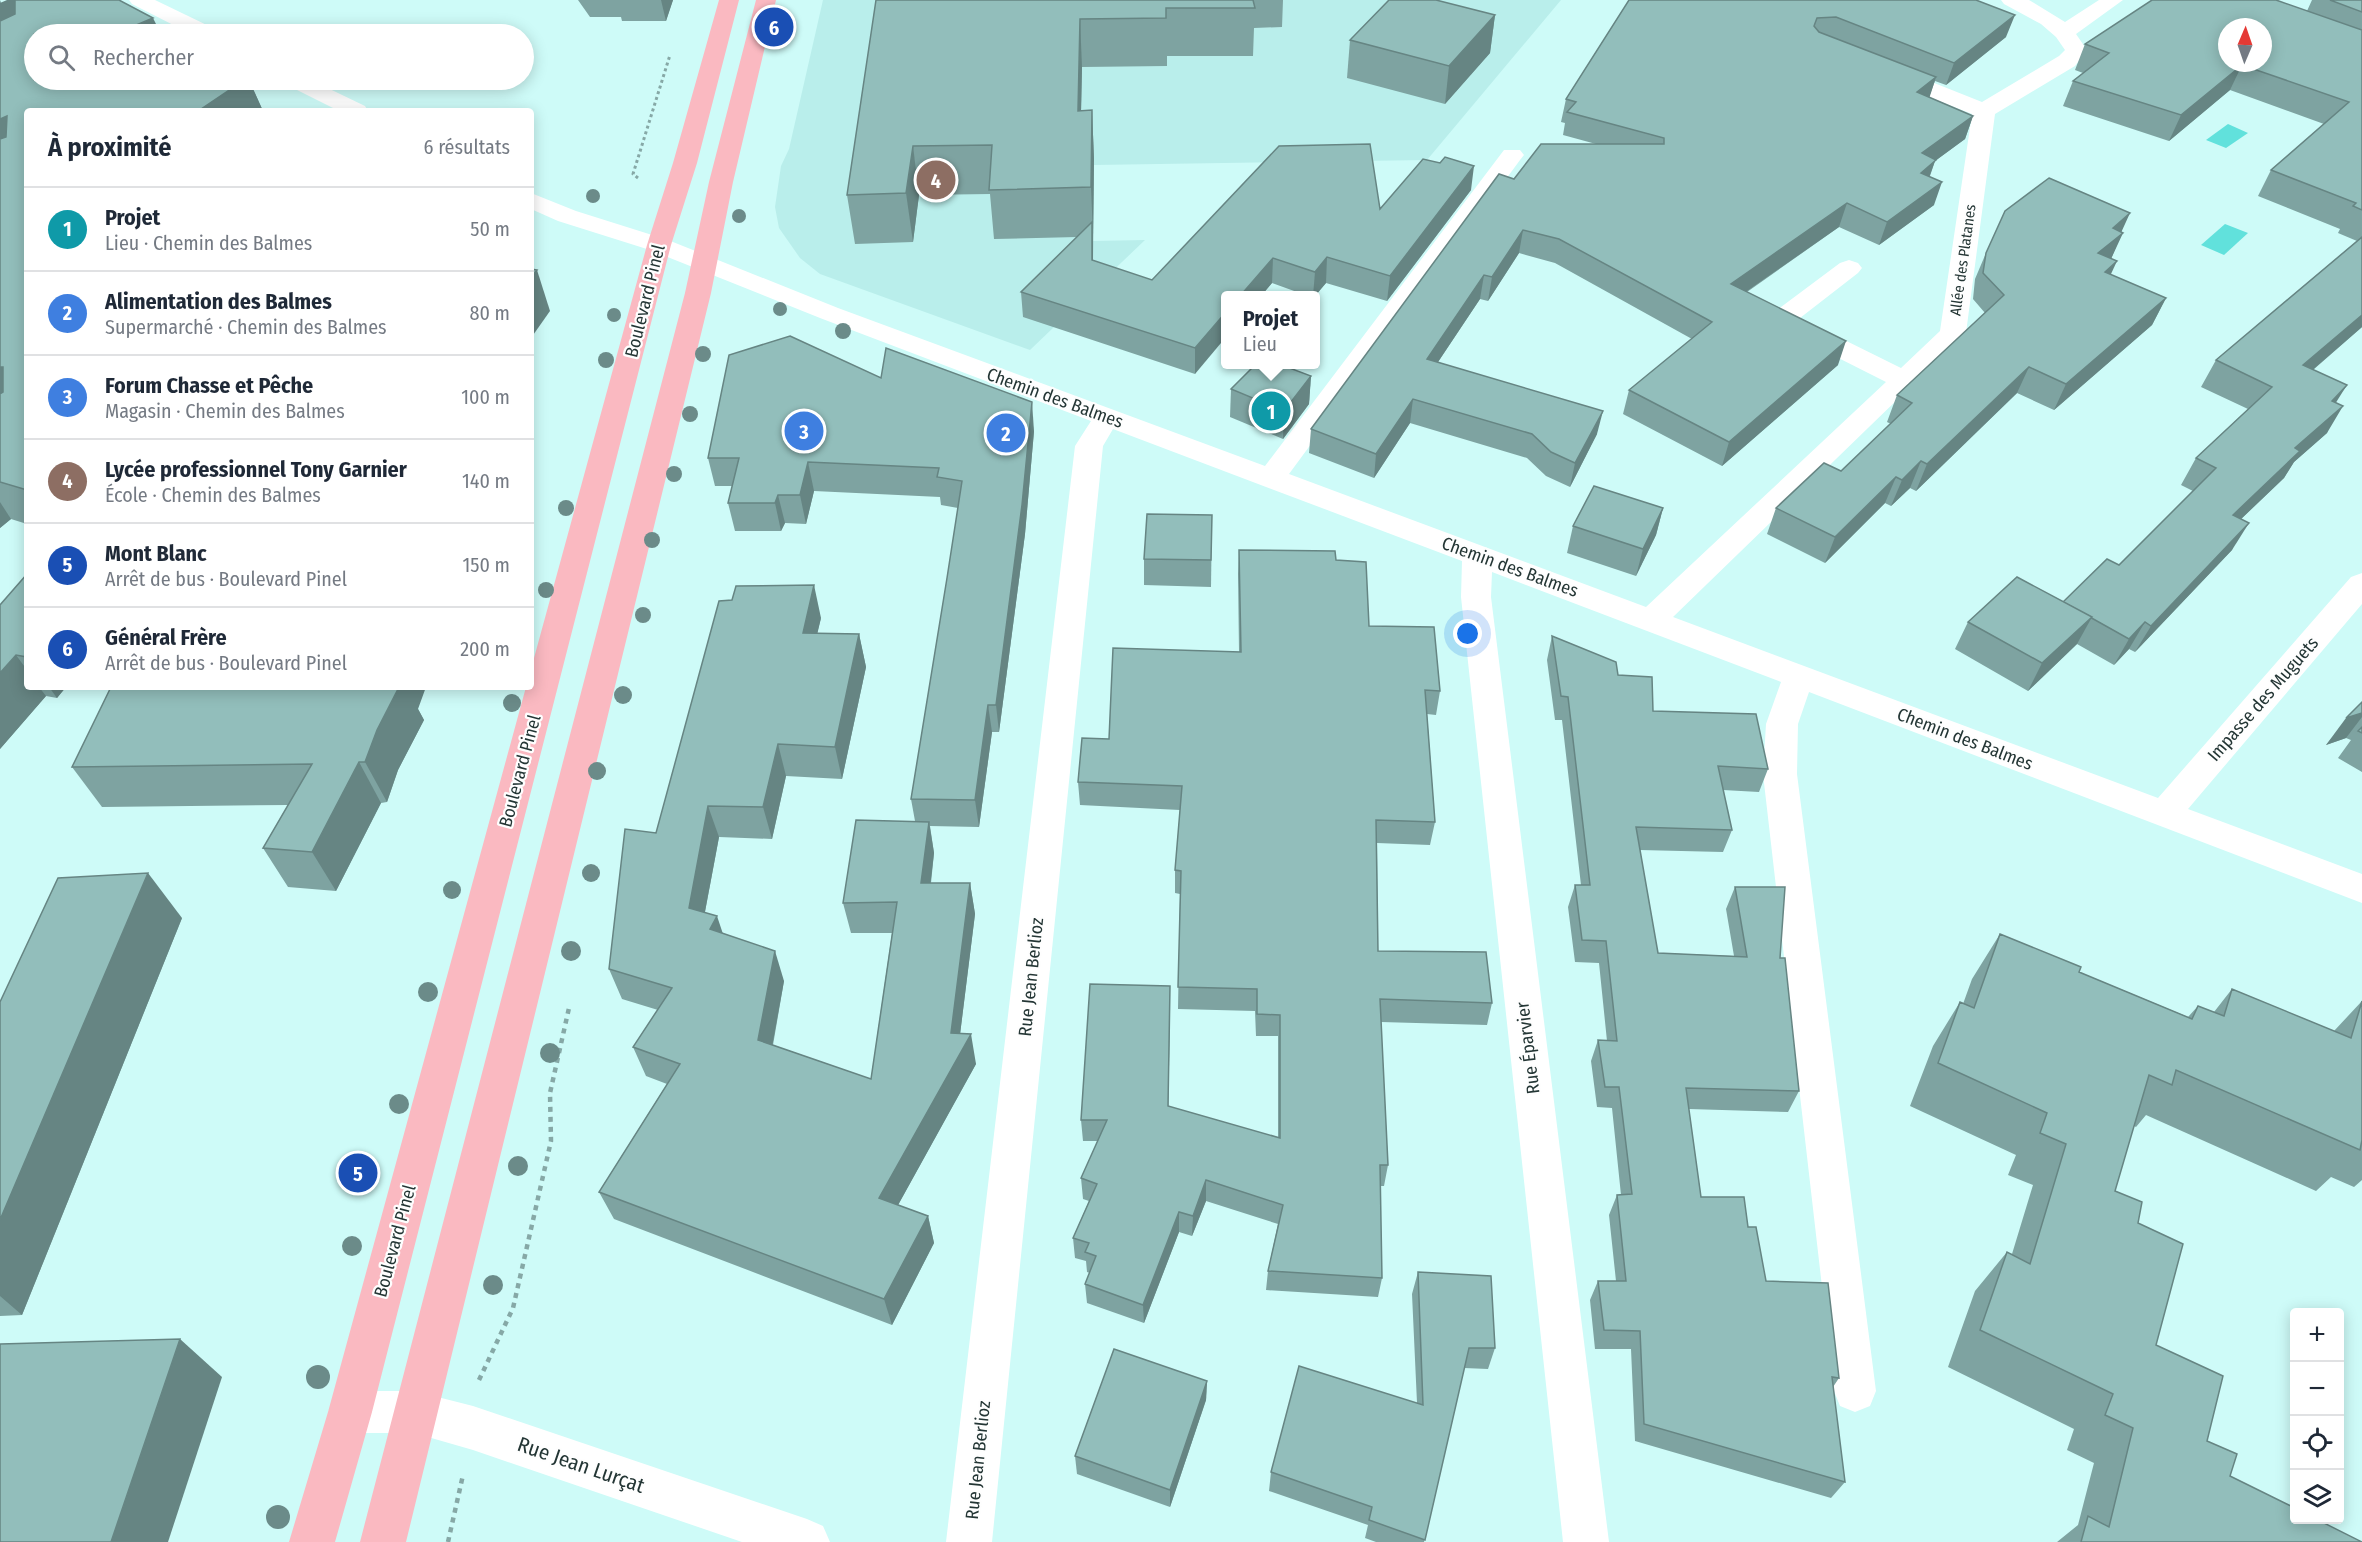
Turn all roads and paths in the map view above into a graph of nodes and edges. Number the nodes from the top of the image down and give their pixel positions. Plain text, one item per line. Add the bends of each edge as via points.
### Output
1 (729, 0) edge
2 (766, 0) edge
3 (2011, 0) edge
4 (2113, 0) edge
5 (149, 1) edge
6 (189, 24) edge
7 (2066, 31) junction
8 (671, 54) dead end
9 (1875, 68) edge
10 (315, 90) edge
11 (351, 108) edge
12 (1984, 111) junction
13 (1512, 155) dead end
14 (642, 182) dead end
15 (534, 201) edge
16 (659, 245) junction
17 (703, 265) junction
18 (1849, 267) dead end
19 (1904, 380) junction
20 (1107, 417) junction
21 (1271, 478) junction
22 (1477, 555) junction
23 (2362, 584) edge
24 (1651, 620) junction
25 (1799, 676) junction
26 (2164, 814) junction
27 (2362, 889) edge
28 (1855, 1391) dead end
29 (350, 1412) junction
30 (414, 1412) junction
31 (312, 1542) edge
32 (384, 1542) edge
33 (807, 1542) edge
34 (969, 1542) edge
35 (1586, 1542) edge

1 - 16 main road, Boulevard Pinel
2 - 17 main road
3 - 7 street
4 - 7 street
5 - 6 street
7 - 12 street via 2076,50 2067,61
8 - 14 path via 633,174
9 - 12 street
10 - 11 street
12 - 19 street, Allée des Platanes via 1953,333
13 - 21 street
15 - 16 street, Chemin des Balmes
16 - 17 street, Chemin des Balmes
16 - 29 main road, Boulevard Pinel
17 - 20 street, Chemin des Balmes
17 - 30 main road
18 - 19 street via 1782,319
19 - 24 street, Allée des Platanes
20 - 21 street, Chemin des Balmes
20 - 34 street, Rue Jean Berlioz via 1089,446
21 - 22 street, Chemin des Balmes
22 - 24 street, Chemin des Balmes
22 - 35 street, Rue Éparvier via 1476,597
23 - 26 street, Impasse des Muguets
24 - 25 street, Chemin des Balmes
25 - 26 street, Chemin des Balmes
25 - 28 street via 1782,724 1780,774
26 - 27 street, Chemin des Balmes
29 - 30 street, Rue Jean Lurçat
29 - 31 main road, Boulevard Pinel
30 - 32 main road
30 - 33 street, Rue Jean Lurçat via 473,1428

